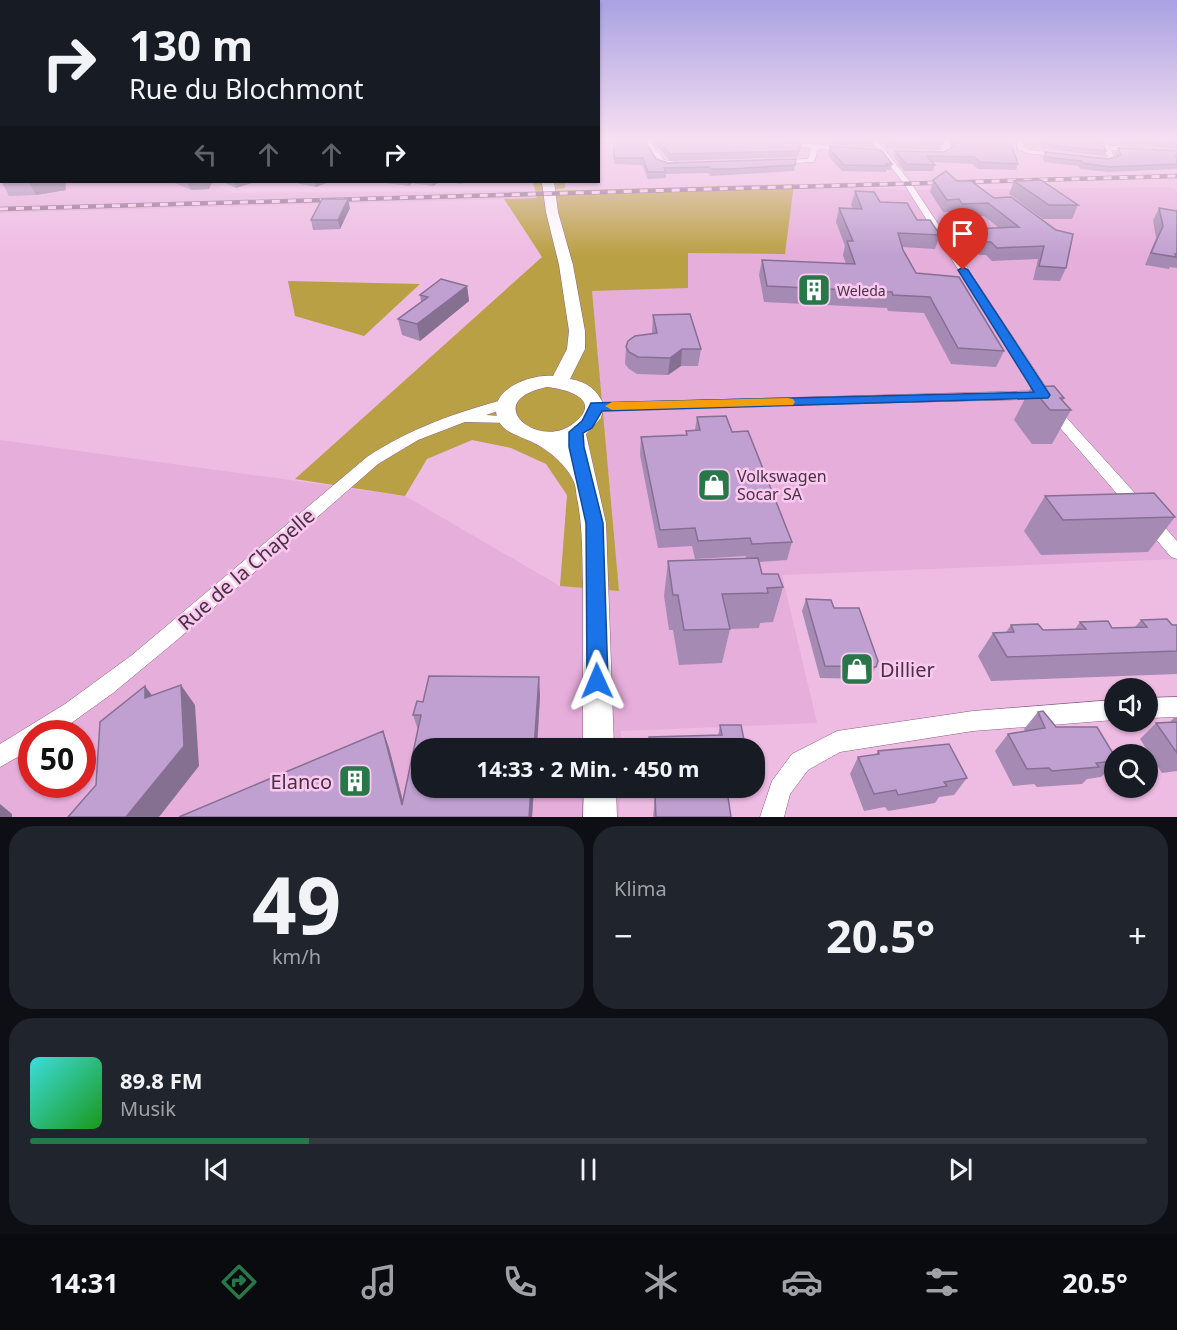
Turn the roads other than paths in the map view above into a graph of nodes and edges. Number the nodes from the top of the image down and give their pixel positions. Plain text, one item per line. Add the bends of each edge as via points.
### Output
1 (904, 179) edge
2 (548, 183) edge
3 (560, 381) junction
4 (1043, 395) junction
5 (595, 406) junction
6 (508, 412) junction
7 (576, 432) junction
8 (537, 436) junction
9 (585, 481) junction
10 (1177, 552) edge
11 (1177, 707) edge
12 (1158, 708) edge
13 (1104, 711) edge
14 (58, 720) edge
15 (599, 738) edge
16 (18, 745) edge
17 (0, 756) edge
18 (600, 798) edge
19 (600, 817) edge
20 (772, 817) edge

1 - 4 street
2 - 3 main road via 577,331 576,349
3 - 5 main road via 585,390
3 - 6 main road via 527,386 512,395
4 - 5 street
4 - 10 street
5 - 7 main road via 594,415
6 - 8 main road via 519,430
6 - 14 street, Rue de la Chapelle via 462,419 429,430 370,463 165,640
7 - 8 main road via 558,437
7 - 9 main road
8 - 9 main road via 561,452
9 - 15 main road via 594,523
11 - 12 street
13 - 20 street via 973,722 837,742 800,762 780,789
16 - 17 street
18 - 19 main road

